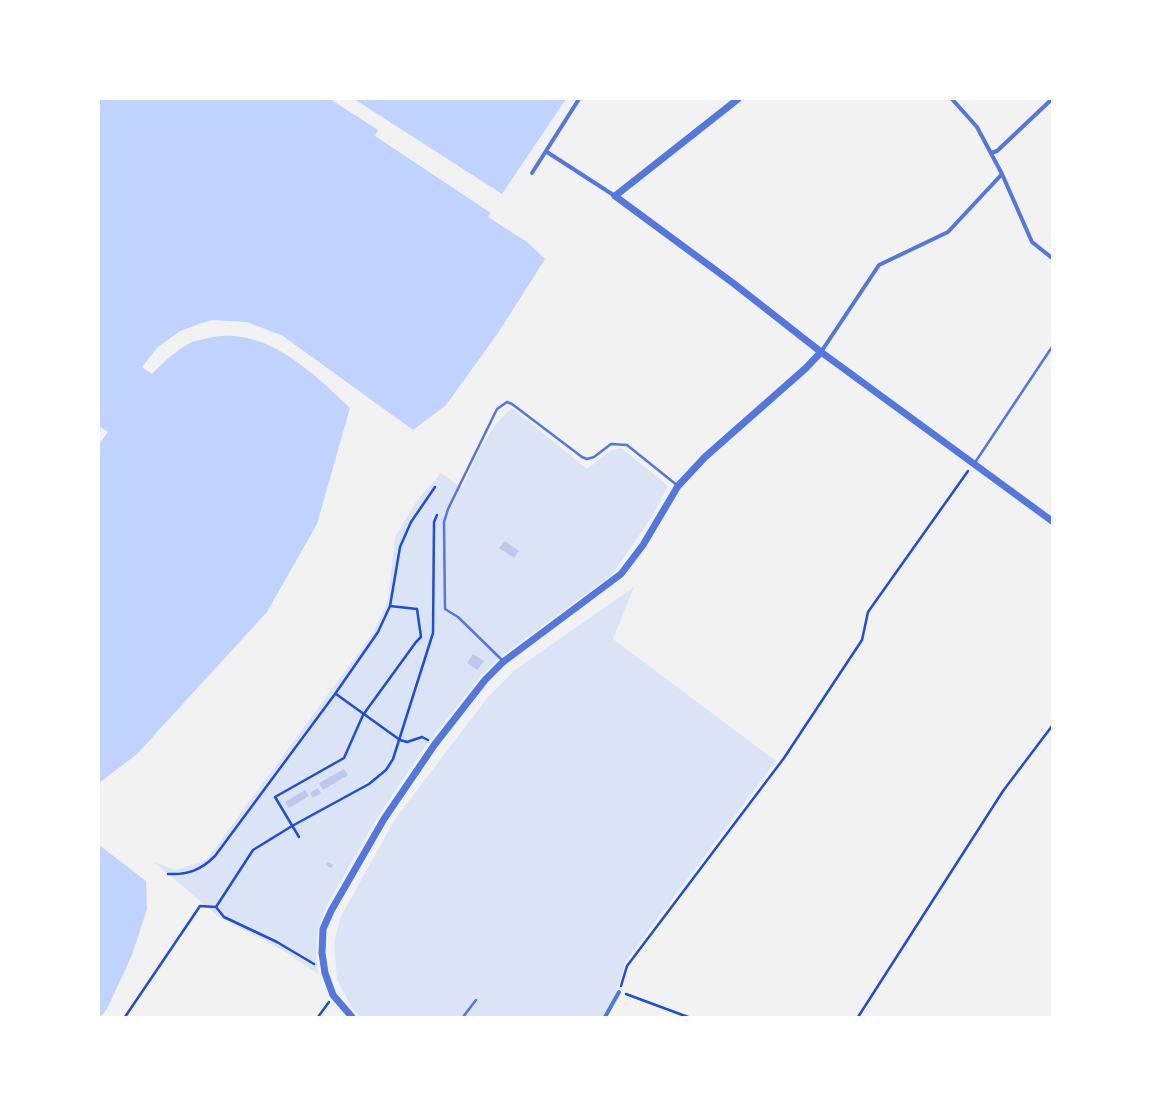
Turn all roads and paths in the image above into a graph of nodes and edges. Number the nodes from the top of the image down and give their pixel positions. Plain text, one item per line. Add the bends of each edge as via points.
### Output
1 (579, 99) edge
2 (738, 99) edge
3 (952, 99) edge
4 (1052, 99) edge
5 (547, 152) junction
6 (991, 153) junction
7 (532, 173) dead end
8 (1002, 174) junction
9 (615, 196) junction
10 (1052, 258) edge
11 (1052, 348) edge
12 (821, 352) junction
13 (973, 464) junction
14 (678, 486) junction
15 (435, 487) dead end
16 (448, 509) junction
17 (1052, 521) edge
18 (390, 606) junction
19 (503, 662) junction
20 (335, 694) junction
21 (363, 715) junction
22 (1052, 726) edge
23 (400, 740) junction
24 (435, 744) junction
25 (292, 826) junction
26 (298, 836) dead end
27 (168, 874) dead end
28 (216, 907) junction
29 (325, 973) junction
30 (619, 992) junction
31 (333, 995) junction
32 (476, 1000) dead end
33 (125, 1017) edge
34 (318, 1017) edge
35 (352, 1017) edge
36 (462, 1017) edge
37 (605, 1017) edge
38 (688, 1017) edge
39 (858, 1017) edge

1 - 5 street
2 - 9 street
3 - 6 street via 977,127
4 - 6 street via 997,151
5 - 7 street
5 - 9 street
6 - 8 street
8 - 10 street via 1032,242
8 - 12 street via 948,232 880,265
9 - 12 street
11 - 13 lane
12 - 13 street
12 - 14 street via 705,457
13 - 17 street
13 - 30 path via 868,612 862,640 784,758 627,966
14 - 16 lane via 627,445 611,444 594,457 582,457 507,402 497,409
14 - 19 street via 643,545 621,574
15 - 18 path via 411,522 400,547
16 - 19 lane via 444,522 445,609 458,617
16 - 23 path via 439,512 434,522 433,633
18 - 20 path via 378,632
18 - 21 path via 417,609 421,637
19 - 24 street via 485,680
20 - 21 path
20 - 27 path via 215,856 204,867 181,874
21 - 23 path
21 - 25 path via 344,758 275,797
22 - 39 path via 1003,791
23 - 24 path via 407,742 422,736
23 - 25 path via 386,770 370,784
24 - 29 street via 384,819 331,911 323,929 322,953
25 - 26 path
25 - 28 path via 253,850
28 - 29 path via 224,917 292,950
28 - 33 path via 200,906
29 - 31 street
30 - 37 street
30 - 38 path
31 - 34 path
31 - 35 street
32 - 36 lane

